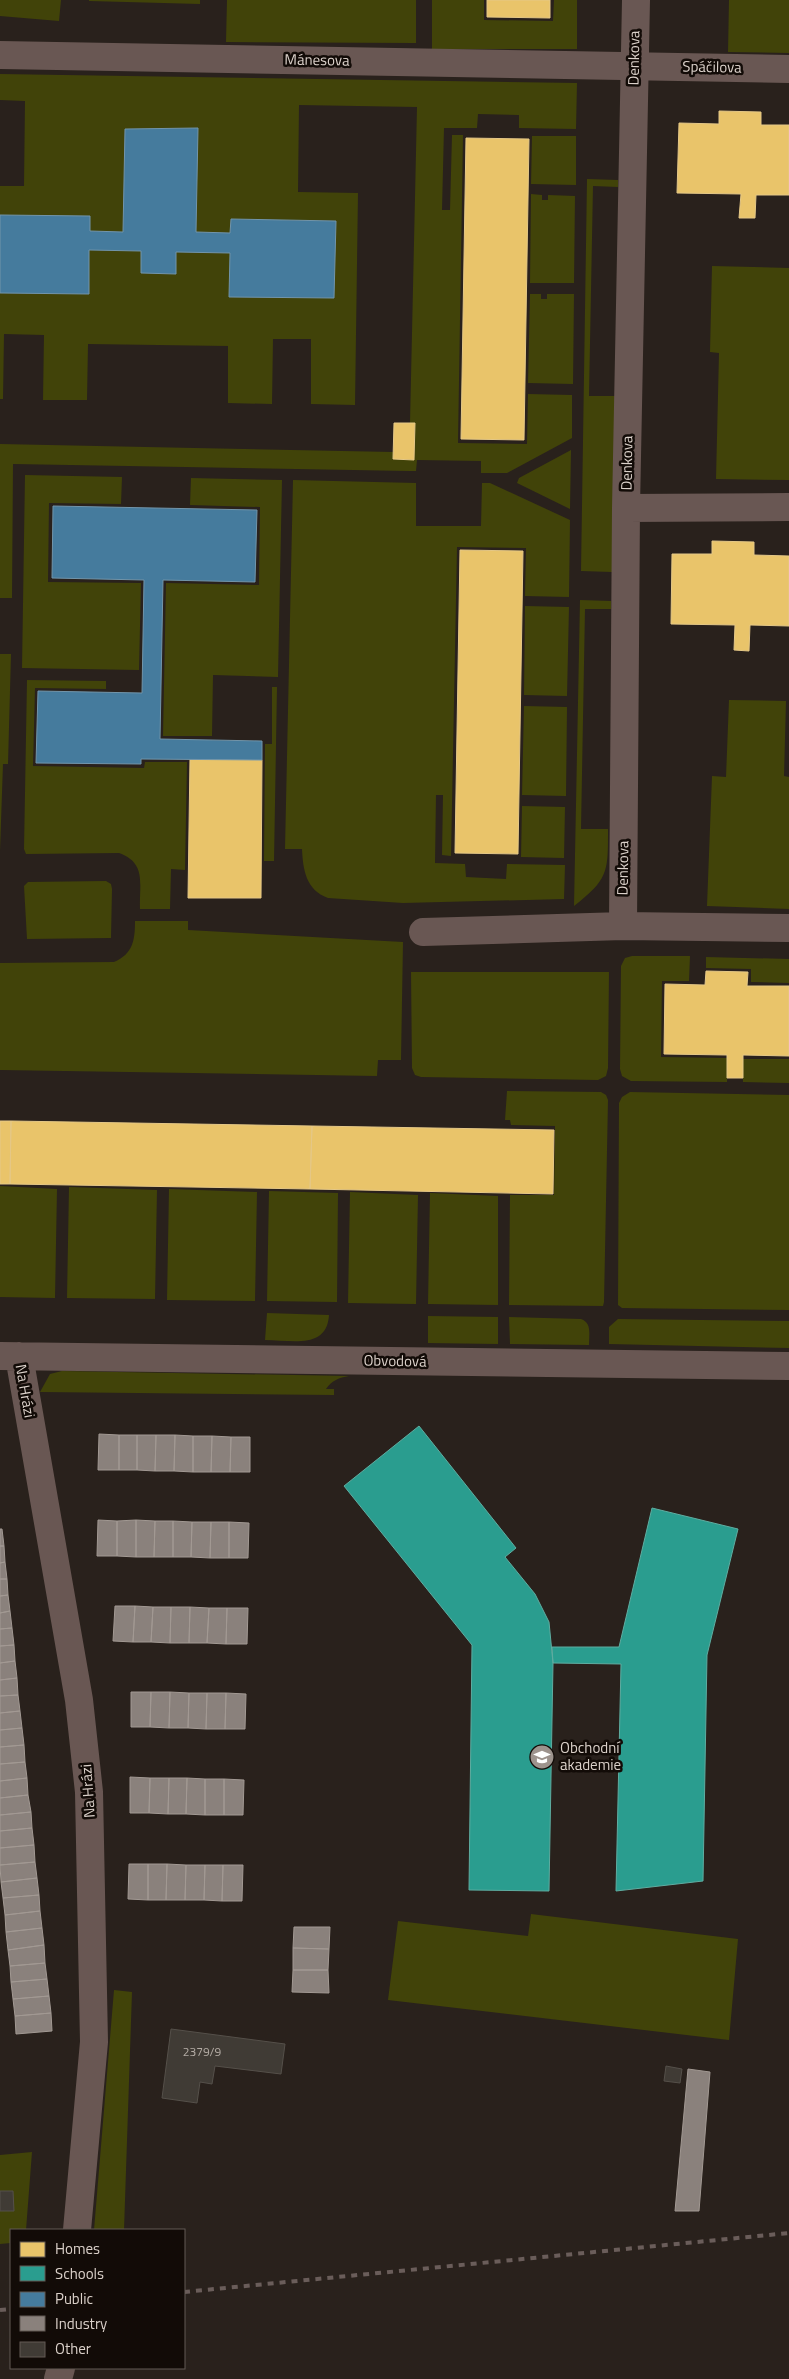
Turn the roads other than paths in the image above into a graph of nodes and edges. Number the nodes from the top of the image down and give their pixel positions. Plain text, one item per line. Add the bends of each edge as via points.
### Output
1 (636, 0) edge
2 (0, 55) edge
3 (634, 64) junction
4 (789, 68) edge
5 (789, 507) edge
6 (626, 508) junction
7 (623, 926) junction
8 (789, 928) edge
9 (423, 932) dead end
10 (10, 1356) edge
11 (789, 1366) edge
12 (77, 2229) edge

1 - 3 street, Denkova
2 - 3 street, Mánesova
3 - 4 street, Spáčilova
3 - 6 street, Denkova
5 - 6 street
6 - 7 street, Denkova
7 - 8 street
7 - 9 street
10 - 11 street, Obvodová
10 - 12 street, Na Hrázi via 79,1700 89,1792 94,2042

